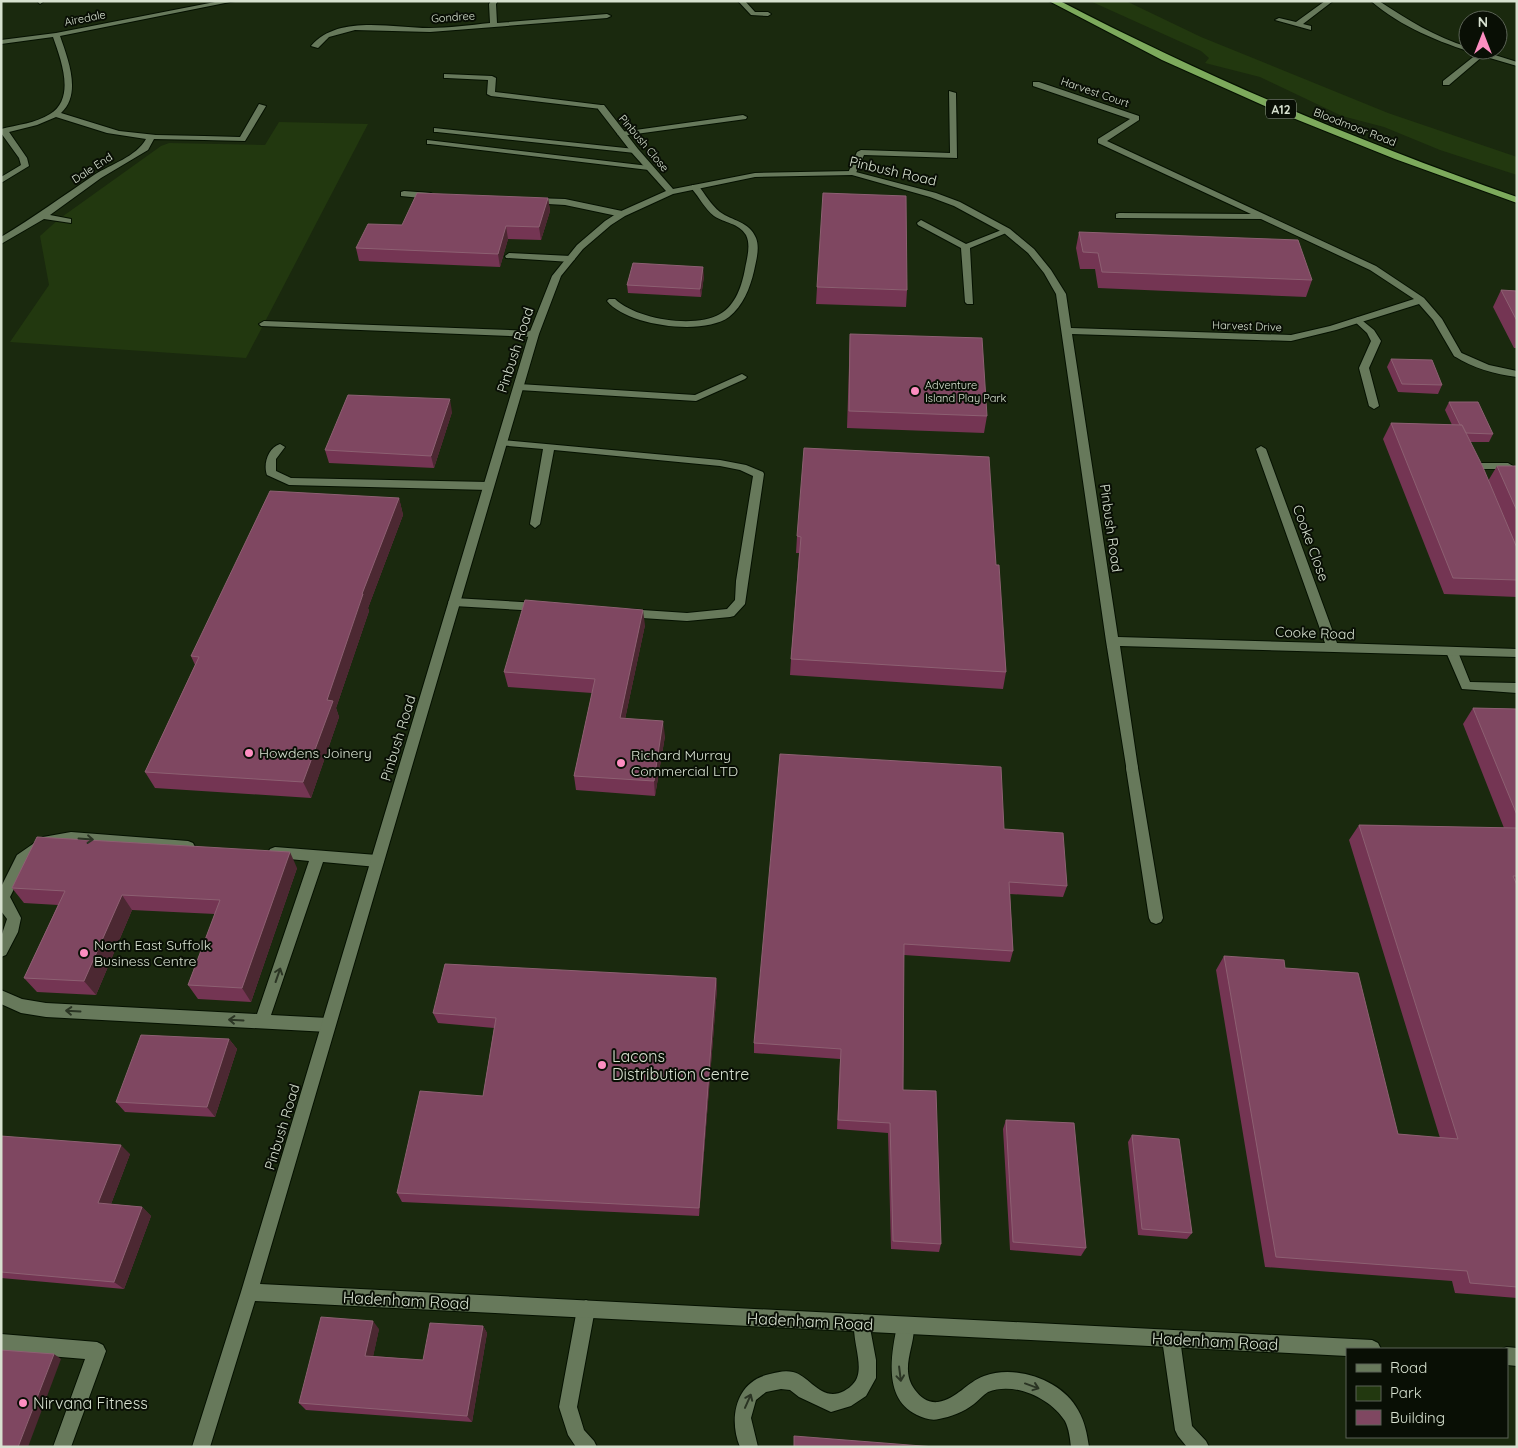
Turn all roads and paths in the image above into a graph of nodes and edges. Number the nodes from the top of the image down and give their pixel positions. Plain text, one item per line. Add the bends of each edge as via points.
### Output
1 (232, 1) edge
2 (495, 1) edge
3 (741, 1) edge
4 (1053, 1) edge
5 (1330, 1) edge
6 (1374, 1) edge
7 (768, 14) dead end
8 (607, 16) dead end
9 (582, 19) junction
10 (1279, 20) dead end
11 (494, 25) junction
12 (1298, 25) junction
13 (584, 28) dead end
14 (1308, 28) dead end
15 (56, 35) junction
16 (1, 42) edge
17 (315, 46) dead end
18 (1458, 46) edge
19 (1474, 60) edge
20 (1503, 60) edge
21 (1517, 64) edge
22 (447, 76) dead end
23 (1036, 84) dead end
24 (1446, 84) dead end
25 (952, 93) dead end
26 (262, 106) dead end
27 (55, 114) junction
28 (742, 117) dead end
29 (437, 130) dead end
30 (2, 132) edge
31 (622, 134) junction
32 (152, 138) junction
33 (430, 142) dead end
34 (635, 151) junction
35 (649, 168) junction
36 (852, 173) junction
37 (1, 181) edge
38 (695, 187) junction
39 (671, 192) junction
40 (404, 194) dead end
41 (442, 196) edge
42 (527, 200) edge
43 (1517, 200) edge
44 (622, 214) junction
45 (43, 216) junction
46 (1119, 216) dead end
47 (1263, 217) junction
48 (68, 221) dead end
49 (921, 223) dead end
50 (1007, 232) junction
51 (1, 241) edge
52 (965, 247) junction
53 (509, 256) dead end
54 (571, 259) junction
55 (1421, 300) junction
56 (612, 301) dead end
57 (970, 302) dead end
58 (1358, 320) junction
59 (264, 324) dead end
60 (1067, 331) junction
61 (534, 334) junction
62 (1517, 374) edge
63 (742, 377) dead end
64 (519, 387) junction
65 (1374, 406) dead end
66 (502, 443) junction
67 (549, 446) junction
68 (280, 447) dead end
69 (1260, 448) dead end
70 (1508, 466) edge
71 (1480, 483) edge
72 (489, 486) junction
73 (535, 524) dead end
74 (454, 602) junction
75 (551, 608) edge
76 (619, 612) edge
77 (1112, 641) junction
78 (1333, 648) junction
79 (1452, 652) junction
80 (1517, 654) edge
81 (1517, 688) edge
82 (200, 848) edge
83 (259, 852) edge
84 (318, 856) junction
85 (378, 861) junction
86 (1156, 918) dead end
87 (1, 951) edge
88 (1, 997) edge
89 (262, 1021) junction
90 (328, 1025) junction
91 (249, 1292) junction
92 (586, 1309) junction
93 (862, 1323) junction
94 (906, 1326) junction
95 (1171, 1339) junction
96 (1, 1343) edge
97 (1352, 1348) edge
98 (62, 1447) edge
99 (201, 1447) edge
100 (588, 1447) edge
101 (749, 1447) edge
102 (1080, 1447) edge
103 (1200, 1447) edge

1 - 15 street, Airedale
2 - 11 street via 492,4
3 - 7 street via 751,16
4 - 43 highway, Bloodmoor Road / A12 via 1238,91 1327,129
5 - 12 street
6 - 18 street via 1423,32
8 - 9 street, Gondree
9 - 11 street, Gondree
9 - 13 street
10 - 12 street
11 - 17 street, Gondree via 430,30 355,28 323,33
12 - 14 street
15 - 16 street, Airedale
15 - 27 street via 69,77 64,104
19 - 24 street
20 - 21 street
22 - 31 street, Pinbush Close via 492,78 491,94 601,107
23 - 47 street, Harvest Court via 1136,118 1101,140
25 - 36 street via 954,156 861,152
26 - 32 street, Dale End via 242,139
27 - 30 street
27 - 32 street, Dale End via 105,130
28 - 31 street
29 - 34 street
30 - 37 street via 23,158 25,166
31 - 34 street, Pinbush Close
32 - 45 street, Dale End via 146,148 98,176
33 - 35 street
34 - 35 street, Pinbush Close
35 - 39 street, Pinbush Close
36 - 38 street, Pinbush Road via 755,175
36 - 50 street, Pinbush Road via 933,194
38 - 39 street, Pinbush Road
38 - 56 street via 717,213 737,222 752,238 746,289 725,316 704,322 638,317 620,310
39 - 44 street, Pinbush Road
40 - 41 street
42 - 44 street via 565,202
44 - 54 street, Pinbush Road via 580,247
45 - 48 street
45 - 51 street, Dale End
46 - 47 street
47 - 55 street via 1373,268
49 - 52 street
50 - 52 street
50 - 60 street, Pinbush Road via 1048,272 1061,294
52 - 57 street
53 - 54 street
54 - 61 street, Pinbush Road via 557,276
55 - 58 street, Harvest Drive
55 - 62 street via 1437,319 1457,354 1483,368
58 - 60 street, Harvest Drive via 1291,338
58 - 65 street via 1376,341 1364,368
59 - 61 street
60 - 77 street, Pinbush Road
61 - 64 street, Pinbush Road
63 - 64 street via 696,398
64 - 66 street, Pinbush Road
66 - 67 street
66 - 72 street, Pinbush Road
67 - 73 street
67 - 76 street via 720,463 759,474 741,601 730,613 687,617
68 - 72 street via 271,459 271,473 289,481
69 - 78 street, Cooke Close
70 - 71 street via 1473,466
72 - 74 street, Pinbush Road
74 - 75 street
74 - 85 street, Pinbush Road
77 - 78 street, Cooke Road
77 - 86 street, Pinbush Road
78 - 79 street, Cooke Road
79 - 80 street, Cooke Road
79 - 81 street via 1466,686
87 -> 82 street via 14,918 3,897 22,859 48,841 71,838
83 - 84 street
84 - 85 street
89 -> 84 street
85 - 90 street, Pinbush Road
89 -> 88 street via 46,1010 21,1006
89 - 90 street
90 - 91 street, Pinbush Road
91 - 92 street, Hadenham Road
91 - 99 street, Pinbush Road
92 - 93 street, Hadenham Road
92 - 100 street via 568,1407 577,1436
93 - 94 street, Hadenham Road
101 -> 93 street via 742,1418 749,1395 762,1384 793,1381 805,1391 832,1403 845,1400 860,1390 868,1378
94 - 95 street, Hadenham Road
94 -> 102 street via 899,1379 909,1398 923,1410 941,1410 963,1401 985,1384 1008,1380 1034,1384 1068,1412 1077,1428
95 - 97 street, Hadenham Road
95 - 103 street via 1184,1430
96 - 98 street via 97,1351

